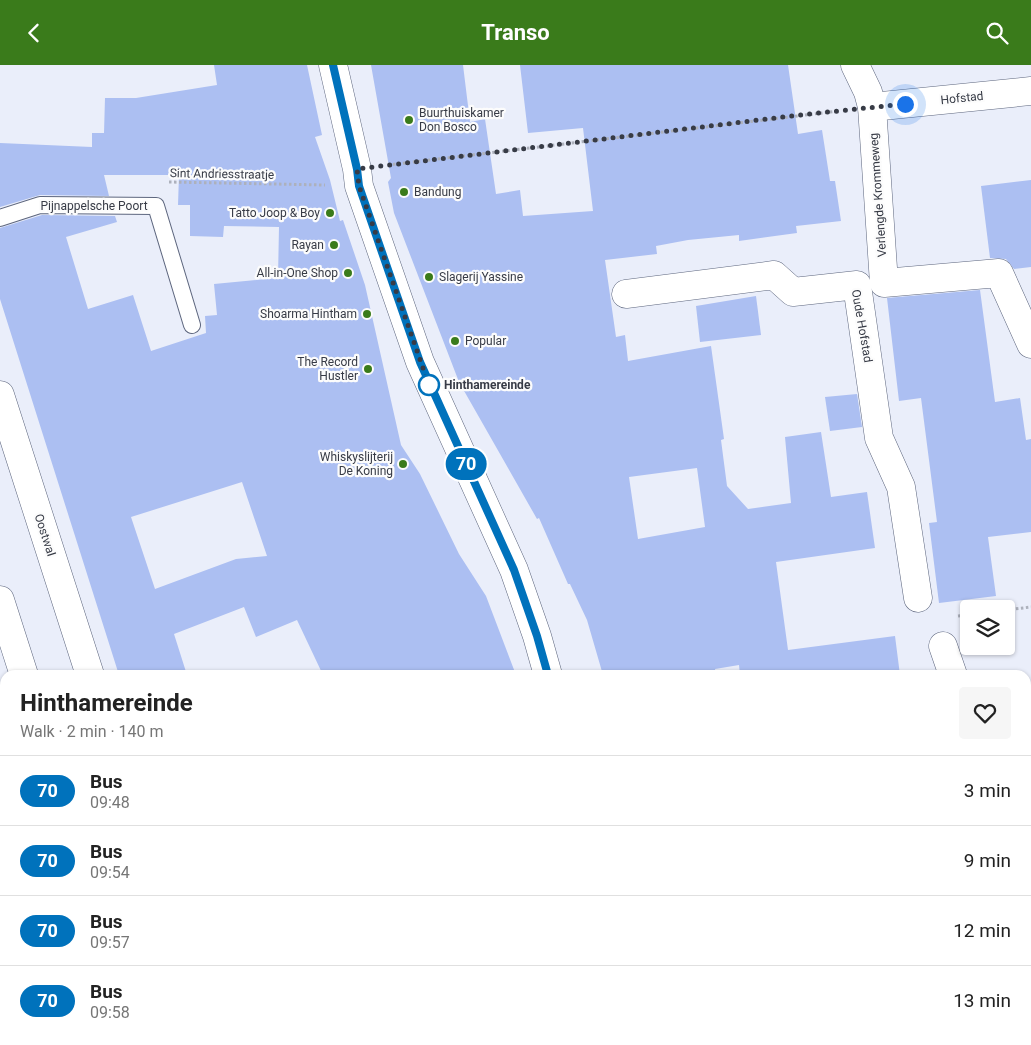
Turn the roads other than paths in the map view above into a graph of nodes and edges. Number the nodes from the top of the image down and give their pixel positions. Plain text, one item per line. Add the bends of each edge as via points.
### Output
1 (334, 65) edge
2 (854, 65) edge
3 (1031, 91) edge
4 (872, 107) junction
5 (0, 218) edge
6 (884, 283) junction
7 (857, 285) junction
8 (626, 294) dead end
9 (192, 325) dead end
10 (1031, 344) edge
11 (0, 395) edge
12 (918, 599) dead end
13 (0, 600) edge
14 (943, 645) dead end
15 (22, 670) edge
16 (88, 670) edge
17 (547, 670) edge
18 (951, 670) edge

1 - 17 street via 358,177 420,362 514,570
2 - 4 street, Verlengde Krommeweg
3 - 4 street, Hofstad
4 - 6 street, Verlengde Krommeweg
5 - 9 lane, Pijnappelsche Poort via 40,205 156,206
6 - 7 street
6 - 10 street via 999,273
7 - 8 street, Oude Hofstad via 793,292 774,275
7 - 12 street, Oude Hofstad via 879,438 901,487
11 - 16 street, Oostwal
13 - 15 street
14 - 18 street

